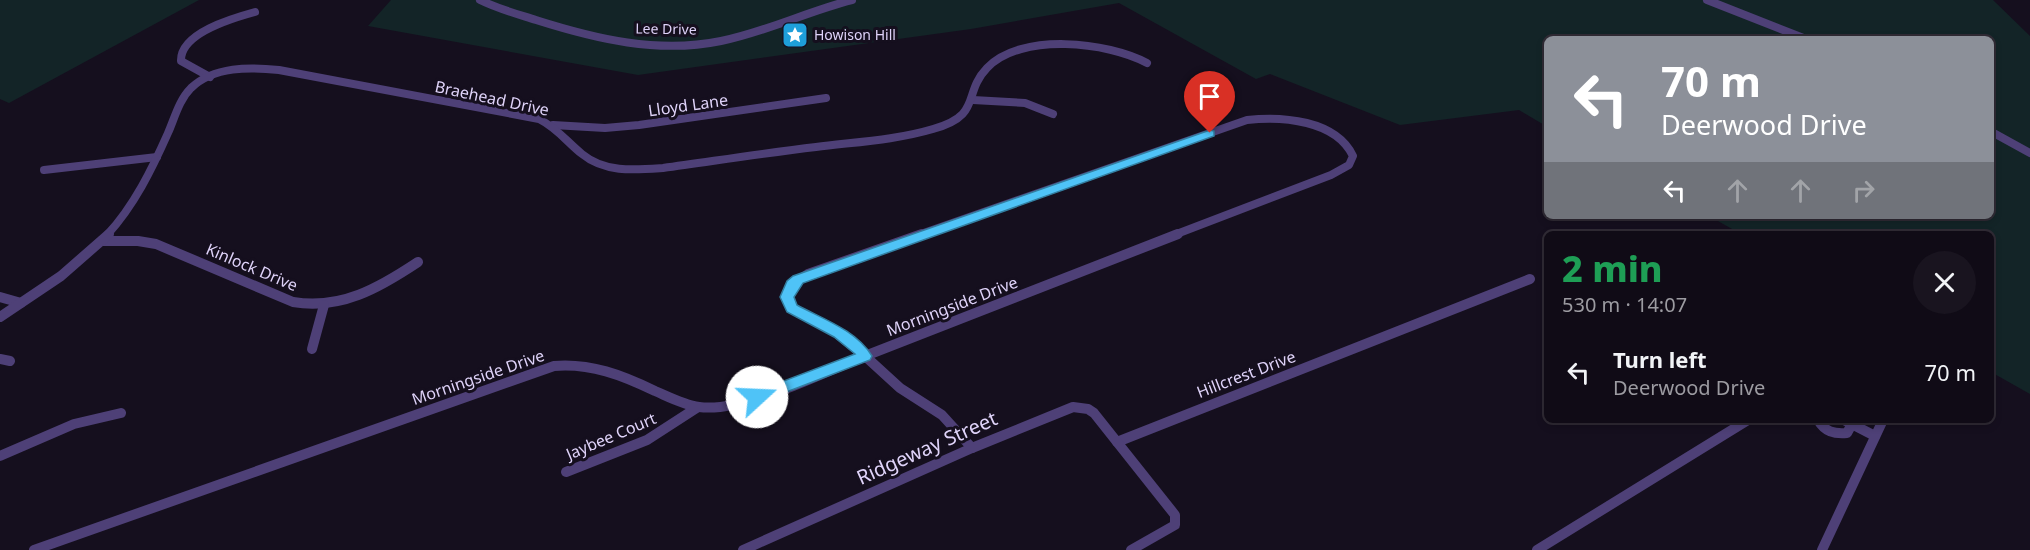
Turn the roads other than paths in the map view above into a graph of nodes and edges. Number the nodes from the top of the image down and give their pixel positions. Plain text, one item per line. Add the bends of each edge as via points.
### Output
1 (480, 0) edge
2 (852, 0) edge
3 (1707, 0) edge
4 (255, 12) dead end
5 (1798, 36) edge
6 (1148, 63) dead end
7 (210, 77) junction
8 (826, 98) dead end
9 (973, 100) junction
10 (1053, 114) dead end
11 (553, 125) junction
12 (1994, 133) edge
13 (2030, 153) edge
14 (157, 157) junction
15 (44, 170) dead end
16 (102, 240) junction
17 (418, 262) dead end
18 (1530, 279) dead end
19 (0, 297) edge
20 (21, 303) junction
21 (324, 306) junction
22 (0, 317) edge
23 (312, 349) dead end
24 (864, 356) junction
25 (698, 407) junction
26 (121, 413) dead end
27 (1743, 423) edge
28 (1820, 423) edge
29 (1848, 423) edge
30 (1850, 423) edge
31 (1882, 423) edge
32 (1875, 436) junction
33 (1117, 442) junction
34 (972, 448) junction
35 (0, 456) edge
36 (566, 472) dead end
37 (34, 550) edge
38 (743, 550) edge
39 (1131, 550) edge
40 (1537, 550) edge
41 (1822, 550) edge

1 - 2 street, Lee Drive via 581,34 626,42 689,45 733,38
3 - 5 street
4 - 7 street via 209,29 181,50 181,61
6 - 9 street, Braehead Drive via 1087,44 1029,50 991,65
7 - 11 street, Braehead Drive via 246,68 279,70 539,119
7 - 14 street, Braehead Drive via 184,97
8 - 11 street, Lloyd Lane via 610,128
9 - 10 street via 1025,103
9 - 11 street, Braehead Drive via 969,109 952,122 921,132 644,168 616,169 596,164
12 - 13 street
14 - 15 street
14 - 16 street, Braehead Drive via 125,214
16 - 20 street, Braehead Drive
16 - 21 street, Kinlock Drive via 156,244 293,302
17 - 21 street, Kinlock Drive via 366,293
18 - 33 street, Hillcrest Drive
19 - 20 street
20 - 22 street, Braehead Drive
21 - 23 street
24 - 24 street, Morningside Drive via 1331,175 1349,165 1351,148 1332,134 1295,120 1247,120 808,274 792,285 787,297 792,308 839,333
24 - 25 street, Morningside Drive via 733,406
24 - 34 street via 897,386 938,411
25 - 36 street, Jaybee Court via 647,440
25 - 37 street, Morningside Drive via 594,366 554,366
26 - 35 street via 77,421
27 - 40 street
28 - 29 street via 1830,433 1847,433
30 - 32 street
31 - 32 street
32 - 41 street
33 - 34 street, Ridgeway Street via 1094,413 1073,407
33 - 39 street via 1176,520 1166,532
34 - 38 street, Ridgeway Street

